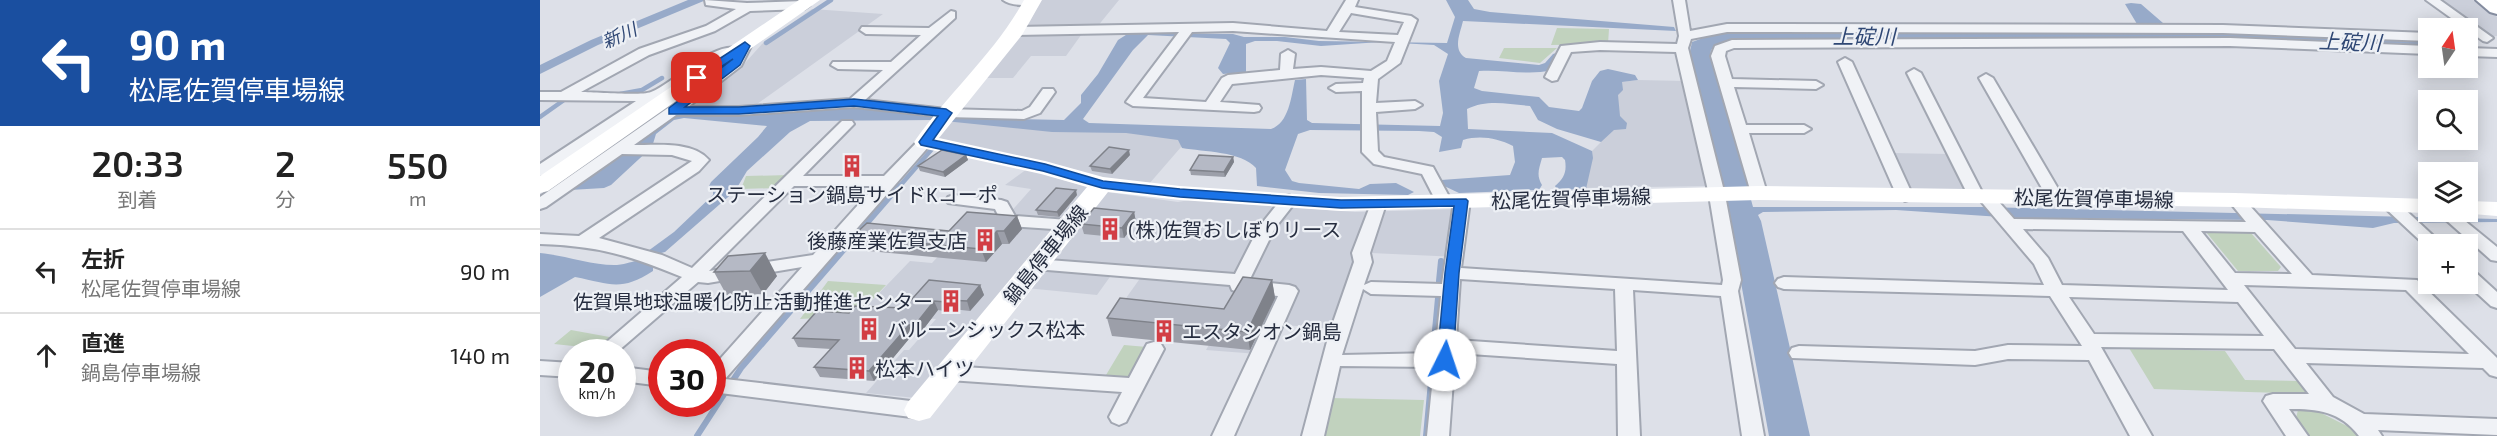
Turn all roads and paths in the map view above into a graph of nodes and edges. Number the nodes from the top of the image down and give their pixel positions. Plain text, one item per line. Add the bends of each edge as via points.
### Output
1 (1009, 0) edge
2 (1679, 0) edge
3 (2432, 0) edge
4 (2486, 0) edge
5 (1032, 1) edge
6 (710, 2) dead end
7 (807, 2) edge
8 (1350, 5) edge
9 (747, 7) junction
10 (2497, 8) edge
11 (951, 15) dead end
12 (866, 30) dead end
13 (1016, 31) junction
14 (933, 32) junction
15 (1184, 33) junction
16 (1330, 35) junction
17 (1683, 36) junction
18 (2418, 37) edge
19 (2492, 38) edge
20 (1403, 41) junction
21 (745, 46) junction
22 (2418, 50) edge
23 (2478, 52) edge
24 (2497, 53) edge
25 (1288, 54) dead end
26 (1845, 62) dead end
27 (838, 64) dead end
28 (895, 66) junction
29 (1914, 73) dead end
30 (1286, 75) junction
31 (1552, 77) dead end
32 (1986, 78) dead end
33 (1371, 81) junction
34 (1726, 83) junction
35 (1816, 85) dead end
36 (1336, 88) dead end
37 (1048, 92) dead end
38 (566, 95) junction
39 (540, 96) edge
40 (653, 97) junction
41 (854, 103) junction
42 (1416, 105) dead end
43 (1209, 106) junction
44 (1254, 108) dead end
45 (1370, 108) junction
46 (673, 111) junction
47 (943, 117) junction
48 (847, 123) dead end
49 (1740, 129) junction
50 (1804, 129) dead end
51 (925, 142) junction
52 (620, 149) junction
53 (540, 171) edge
54 (790, 181) junction
55 (888, 181) junction
56 (1102, 184) junction
57 (540, 186) edge
58 (1759, 193) junction
59 (1717, 195) junction
60 (1905, 196) junction
61 (2055, 197) junction
62 (954, 200) dead end
63 (1289, 200) junction
64 (1453, 202) junction
65 (540, 204) edge
66 (1378, 204) junction
67 (1993, 208) junction
68 (2418, 209) edge
69 (2497, 209) edge
70 (2478, 212) edge
71 (2248, 215) junction
72 (2402, 215) junction
73 (2463, 222) edge
74 (1068, 225) junction
75 (2188, 226) junction
76 (2423, 234) edge
77 (540, 239) edge
78 (583, 241) junction
79 (2497, 256) edge
80 (821, 259) junction
81 (1035, 264) junction
82 (694, 276) junction
83 (2230, 279) junction
84 (1241, 280) junction
85 (2307, 280) junction
86 (1451, 282) junction
87 (1784, 283) dead end
88 (1624, 284) junction
89 (2478, 284) edge
90 (1371, 288) dead end
91 (1728, 291) junction
92 (2056, 291) junction
93 (2244, 296) junction
94 (2497, 302) edge
95 (620, 339) edge
96 (2091, 346) junction
97 (1154, 349) dead end
98 (2286, 349) junction
99 (1445, 353) junction
100 (1799, 353) dead end
101 (1627, 358) junction
102 (1346, 360) dead end
103 (2492, 366) edge
104 (540, 368) edge
105 (558, 369) edge
106 (949, 373) junction
107 (726, 378) edge
108 (726, 386) edge
109 (1135, 386) junction
110 (2326, 402) junction
111 (919, 410) joint
112 (1119, 417) dead end
113 (2497, 427) edge
114 (2365, 429) edge
115 (1223, 436) edge
116 (1313, 436) edge
117 (1438, 436) edge
118 (1629, 436) edge
119 (1753, 436) edge
120 (2141, 436) edge
121 (2297, 436) edge

1 - 5 street
2 - 17 street
3 - 19 street
4 - 10 highway
5 - 13 main road
6 - 9 street
7 - 9 street
7 - 21 main road
8 - 16 street
8 - 20 street via 1411,20
9 - 38 street via 717,26 645,52
11 - 14 street
12 - 14 street
13 - 15 street
13 - 47 main road
14 - 28 street
15 - 16 street via 1233,27
15 - 43 street via 1133,102
16 - 20 street
17 - 18 street via 1750,27 2188,28
17 - 31 street via 1566,49
17 - 59 street
20 - 33 street via 1393,63
21 - 40 street via 707,61
21 - 46 street via 736,63
21 - 57 main road
22 - 34 street via 2230,42 1748,42 1720,49 1718,56
23 - 24 street
25 - 30 street
26 - 60 street
27 - 28 street
28 - 41 street
29 - 67 street
30 - 33 street via 1321,71
30 - 43 street via 1233,78
32 - 61 street
33 - 36 street
33 - 45 street
34 - 35 street
34 - 49 street
37 - 47 street via 1035,110 1024,115
38 - 39 street
38 - 40 street
40 - 53 street
41 - 46 street
41 - 47 street
42 - 45 street
43 - 44 street
45 - 64 street via 1372,157 1428,170
46 - 52 street
47 - 51 main road
48 - 54 street
49 - 50 street
49 - 58 street
51 - 55 street
51 - 56 main road, 鍋島停車場線
52 - 65 street
52 - 78 street via 669,151 701,160
54 - 55 street
54 - 82 street
55 - 80 street
56 - 63 main road, 松尾佐賀停車場線
56 - 74 main road, 鍋島停車場線
58 - 59 main road, 松尾佐賀停車場線
58 - 60 main road, 松尾佐賀停車場線
59 - 64 main road, 松尾佐賀停車場線
59 - 91 street via 1732,280
60 - 67 main road, 松尾佐賀停車場線
61 - 67 main road, 松尾佐賀停車場線
61 - 71 main road, 松尾佐賀停車場線
62 - 74 street via 1001,205 1009,221
63 - 66 main road, 松尾佐賀停車場線
63 - 84 street via 1267,227
64 - 66 main road, 松尾佐賀停車場線
64 - 86 street
66 - 116 street via 1338,334
67 - 75 street
67 - 92 street via 2042,262
68 - 72 main road, 松尾佐賀停車場線
69 - 70 main road
71 - 72 main road, 松尾佐賀停車場線
71 - 75 street
71 - 85 street
72 - 76 street
73 - 79 street
74 - 81 main road, 鍋島停車場線
75 - 83 street
77 - 78 street
78 - 82 street via 613,246
80 - 82 street
80 - 107 street
81 - 84 street
81 - 106 main road, 鍋島停車場線
82 - 95 street
83 - 85 street
83 - 93 street
84 - 115 street via 1238,286 1289,291
85 - 103 street via 2411,284
86 - 88 street
86 - 90 street
86 - 99 street
87 - 92 street
88 - 91 street
88 - 101 street
89 - 94 street
91 - 119 street
92 - 93 street
92 - 96 street
93 - 98 street
96 - 98 street
96 - 100 street via 1975,358
96 - 120 street
97 - 109 street
98 - 103 street
98 - 110 street
99 - 101 street
99 - 102 street
99 - 117 street
101 - 118 street
104 - 105 street
106 - 109 street
106 - 111 main road, 鍋島停車場線
108 - 111 street
109 - 112 street
110 - 114 street
110 - 121 street via 2273,401
113 - 114 street

